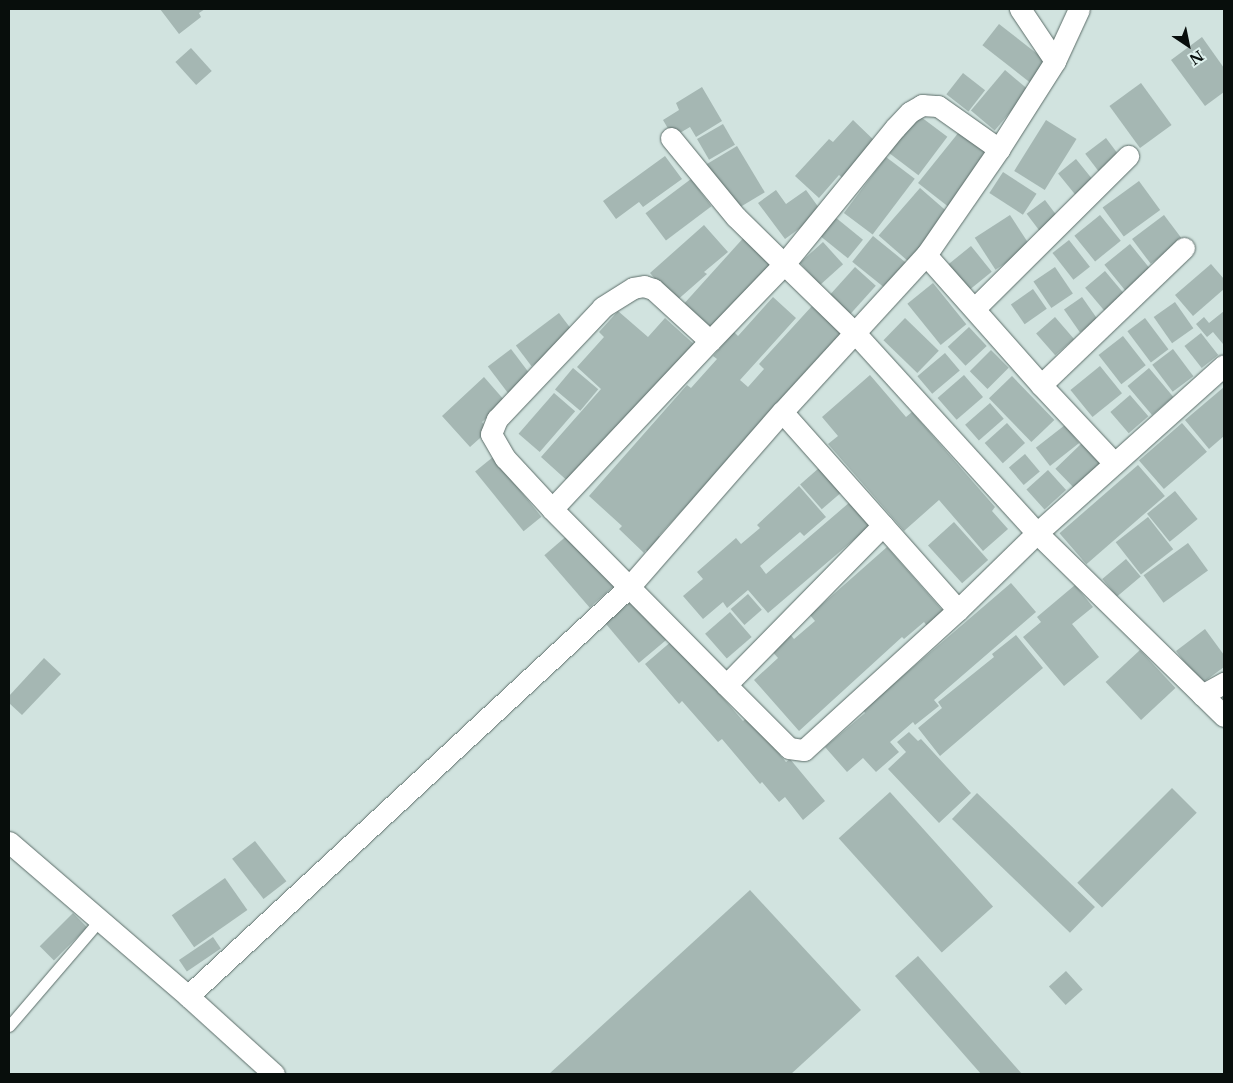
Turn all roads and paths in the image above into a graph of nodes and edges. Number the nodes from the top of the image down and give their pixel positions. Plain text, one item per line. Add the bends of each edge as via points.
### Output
1 (1020, 9) edge
2 (1079, 9) edge
3 (1055, 61) junction
4 (671, 138) dead end
5 (999, 149) junction
6 (1128, 156) dead end
7 (1184, 248) dead end
8 (926, 255) junction
9 (784, 264) junction
10 (975, 308) junction
11 (855, 333) junction
12 (710, 341) junction
13 (1224, 365) edge
14 (1041, 385) junction
15 (782, 412) junction
16 (1114, 463) junction
17 (552, 508) junction
18 (883, 525) junction
19 (1037, 534) junction
20 (630, 586) junction
21 (958, 610) junction
22 (1224, 683) edge
23 (726, 685) junction
24 (1202, 695) junction
25 (1224, 716) edge
26 (9, 842) edge
27 (100, 920) junction
28 (188, 996) junction
29 (9, 1026) edge
30 (274, 1074) edge

1 - 3 street
2 - 3 street
3 - 5 street
4 - 9 street via 736,217
5 - 8 street
5 - 9 street via 938,106 922,105 895,128
6 - 10 street
7 - 14 street
8 - 10 street
8 - 11 street
9 - 11 street
9 - 12 street
10 - 14 street
11 - 15 street
11 - 19 street
12 - 17 street
12 - 17 street via 653,289 644,286 633,288 603,307 497,419 491,434 495,444
13 - 16 street
14 - 16 street
15 - 18 street
15 - 20 street
16 - 19 street
17 - 20 street
18 - 21 street
18 - 23 street
19 - 21 street
19 - 24 street
20 - 23 street
20 - 28 street
21 - 23 street via 804,750 788,748
22 - 24 street
24 - 25 street
26 - 27 street
27 - 28 street
27 - 29 lane
28 - 30 street

